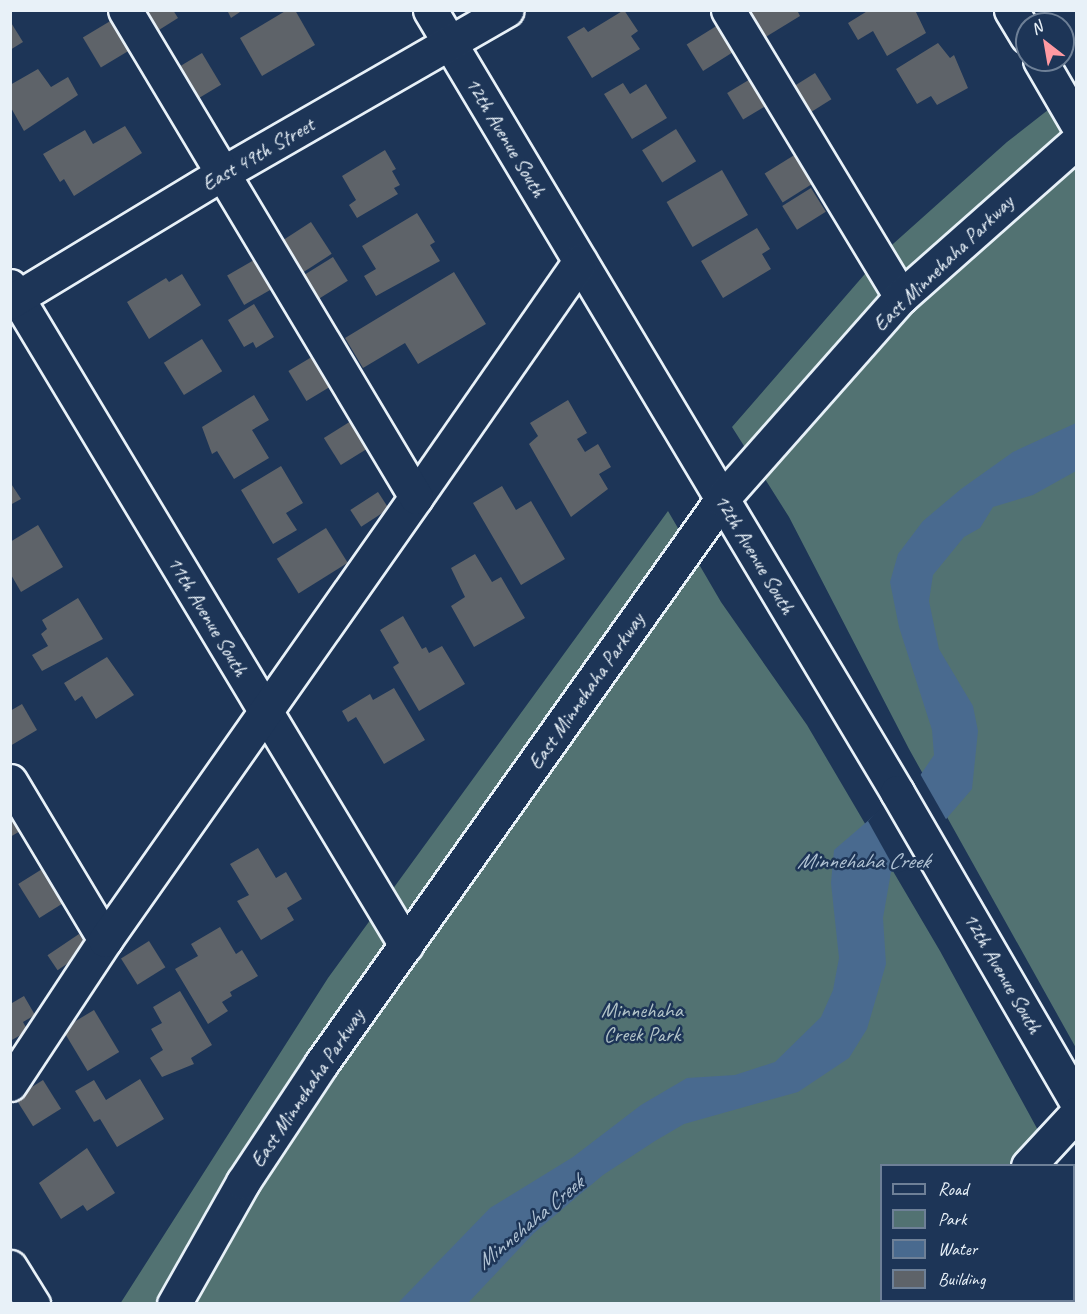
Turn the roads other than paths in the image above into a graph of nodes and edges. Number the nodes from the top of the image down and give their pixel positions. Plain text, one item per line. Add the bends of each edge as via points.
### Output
1 (125, 10) edge
2 (430, 10) edge
3 (507, 10) edge
4 (728, 10) edge
5 (451, 45) junction
6 (1048, 72) edge
7 (1077, 122) edge
8 (1077, 142) edge
9 (223, 173) junction
10 (580, 261) junction
11 (13, 295) edge
12 (902, 297) junction
13 (416, 497) junction
14 (722, 499) junction
15 (266, 713) junction
16 (10, 781) edge
17 (105, 940) junction
18 (406, 945) junction
19 (10, 1084) edge
20 (1077, 1101) edge
21 (1077, 1114) edge
22 (1030, 1164) edge
23 (10, 1267) edge
24 (33, 1304) edge
25 (174, 1304) edge

1 - 9 street
2 - 5 street, 12th Avenue South
3 - 5 street, East 49th Street
4 - 12 street
5 - 9 street, East 49th Street
5 - 10 street, 12th Avenue South
6 - 7 street
8 - 12 street, East Minnehaha Parkway
9 - 11 street, East 49th Street
9 - 13 street
10 - 13 street
10 - 14 street, 12th Avenue South
11 - 15 street, 11th Avenue South
12 - 14 street, East Minnehaha Parkway
13 - 15 street
14 - 18 street, East Minnehaha Parkway
14 - 20 street, 12th Avenue South
15 - 17 street
15 - 18 street, 11th Avenue South
16 - 17 street
17 - 19 street
18 - 25 street, East Minnehaha Parkway via 243,1182
21 - 22 street
23 - 24 street

